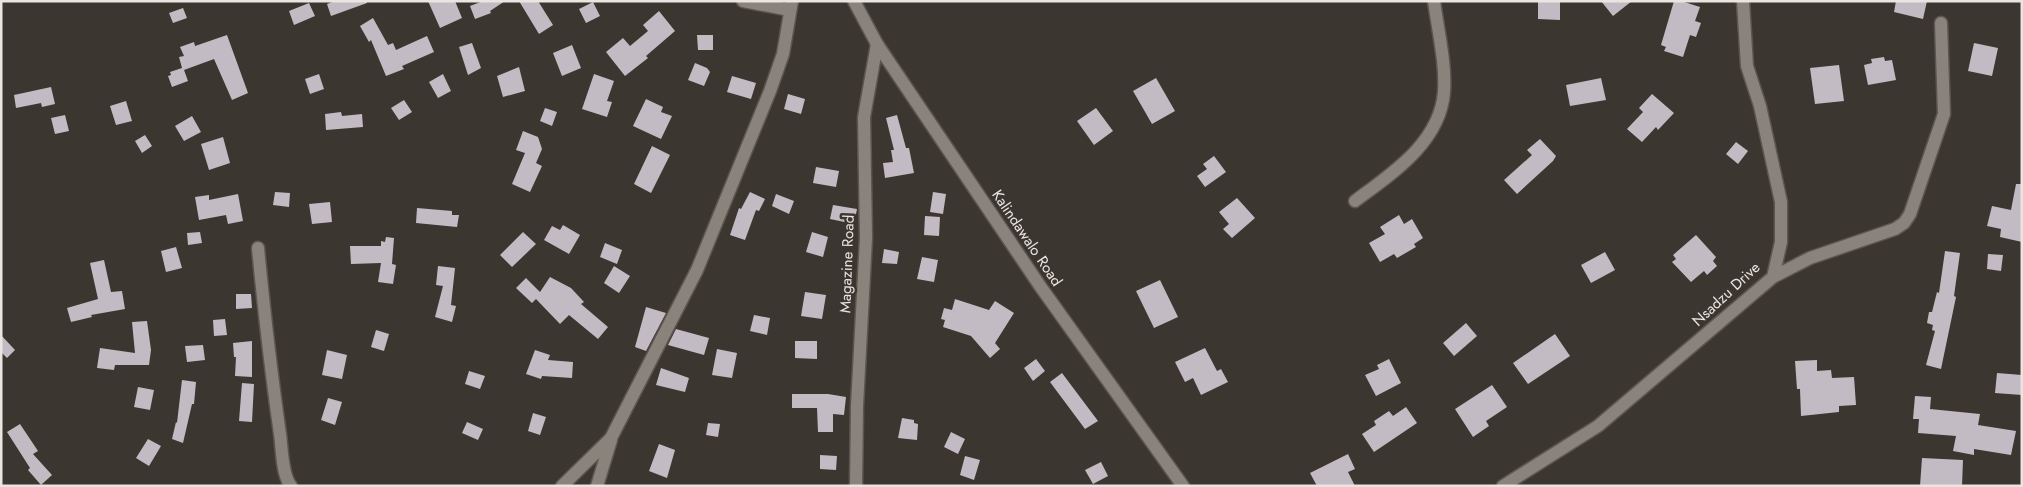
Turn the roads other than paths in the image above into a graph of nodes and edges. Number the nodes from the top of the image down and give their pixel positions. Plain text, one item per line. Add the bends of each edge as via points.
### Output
1 (743, 1) edge
2 (854, 1) edge
3 (1434, 1) edge
4 (1742, 1) edge
5 (791, 6) edge
6 (1941, 24) dead end
7 (877, 44) junction
8 (1355, 202) dead end
9 (258, 248) dead end
10 (1773, 276) junction
11 (611, 438) junction
12 (291, 486) edge
13 (562, 486) edge
14 (598, 486) edge
15 (856, 486) edge
16 (1183, 486) edge
17 (1504, 486) edge

1 - 5 street
2 - 7 street, Kalindawalo Road
3 - 8 street via 1444,77 1440,112 1430,134 1399,168
4 - 10 street, Nsadzu Drive via 1747,66 1760,106 1781,202 1781,242
5 - 11 street via 783,54 770,91 697,270
6 - 10 street via 1944,114 1907,218 1895,229 1810,258
7 - 15 street, Magazine Road via 864,117 866,238
7 - 16 street, Kalindawalo Road via 1040,286
9 - 12 street via 267,345 286,475
10 - 17 street, Nsadzu Drive via 1598,426
11 - 13 street
11 - 14 street

